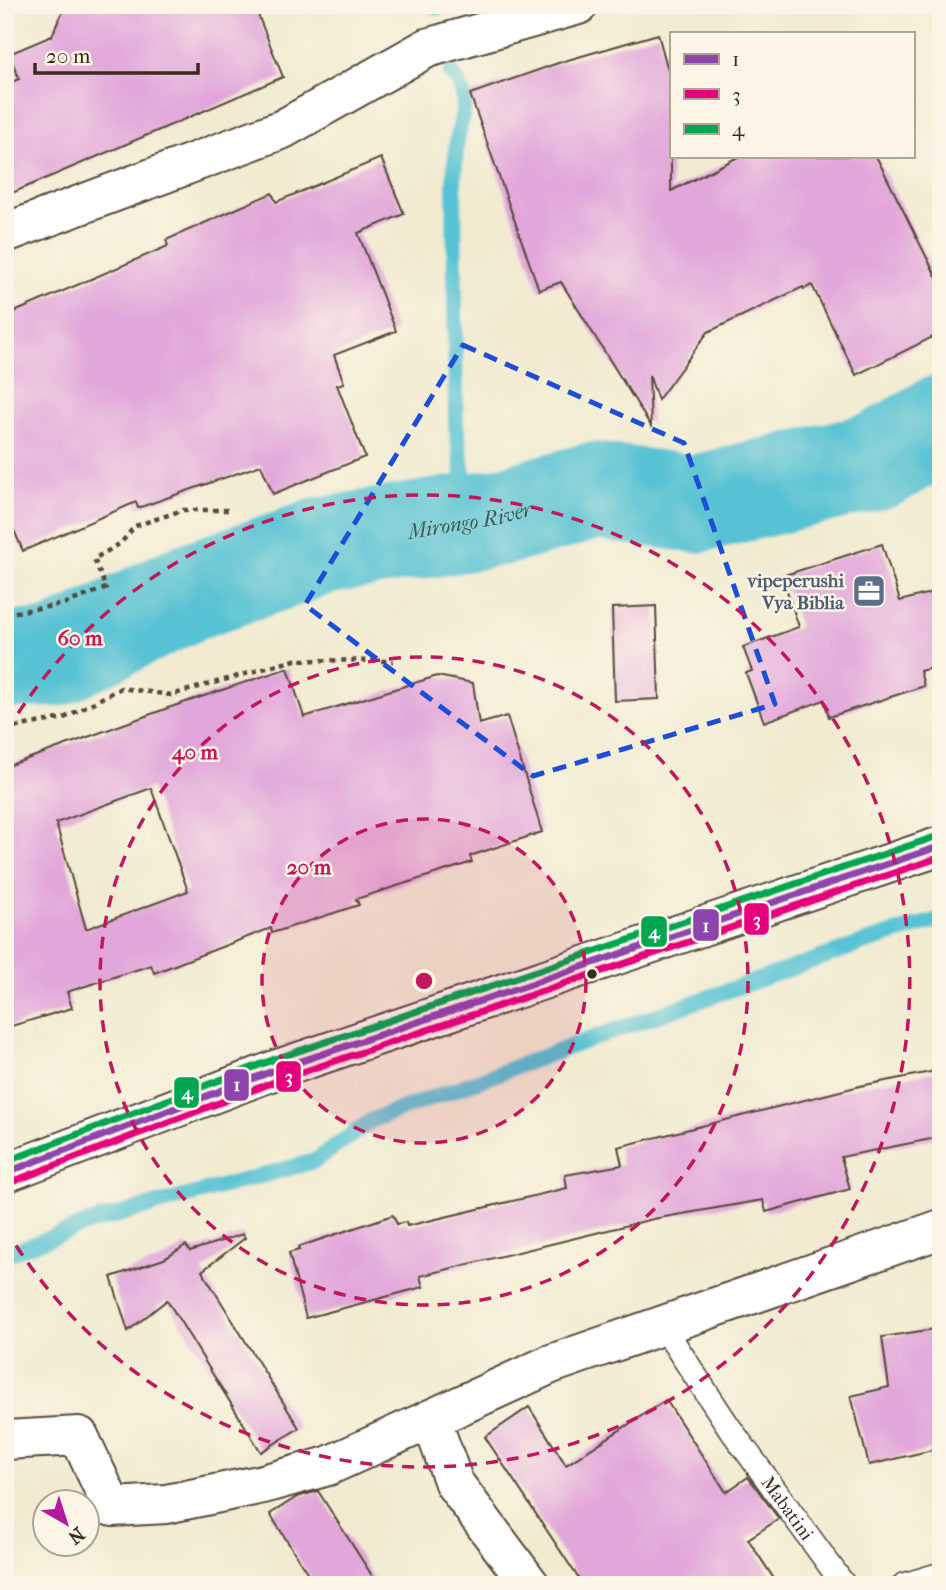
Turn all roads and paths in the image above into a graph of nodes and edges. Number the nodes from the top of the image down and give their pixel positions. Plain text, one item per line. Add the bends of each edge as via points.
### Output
1 (578, 5) edge
2 (5, 233) edge
3 (230, 510) dead end
4 (5, 614) edge
5 (393, 661) dead end
6 (5, 729) edge
7 (941, 846) edge
8 (5, 1174) edge
9 (941, 1229) edge
10 (662, 1325) junction
11 (431, 1419) junction
12 (5, 1440) edge
13 (941, 1574) edge
14 (530, 1585) edge
15 (844, 1585) edge
16 (904, 1585) edge

1 - 2 main road via 427,48 283,129
3 - 4 path via 183,510 135,526 121,543 94,558 106,588 64,604
5 - 6 path via 295,660 171,695 121,688 64,718
7 - 8 main road via 278,1069
9 - 10 main road
10 - 11 main road via 551,1364
10 - 15 lane, Mabatini via 729,1427
11 - 12 main road via 328,1466 263,1484 166,1504 112,1507 79,1436
11 - 14 main road via 454,1483
13 - 16 lane

